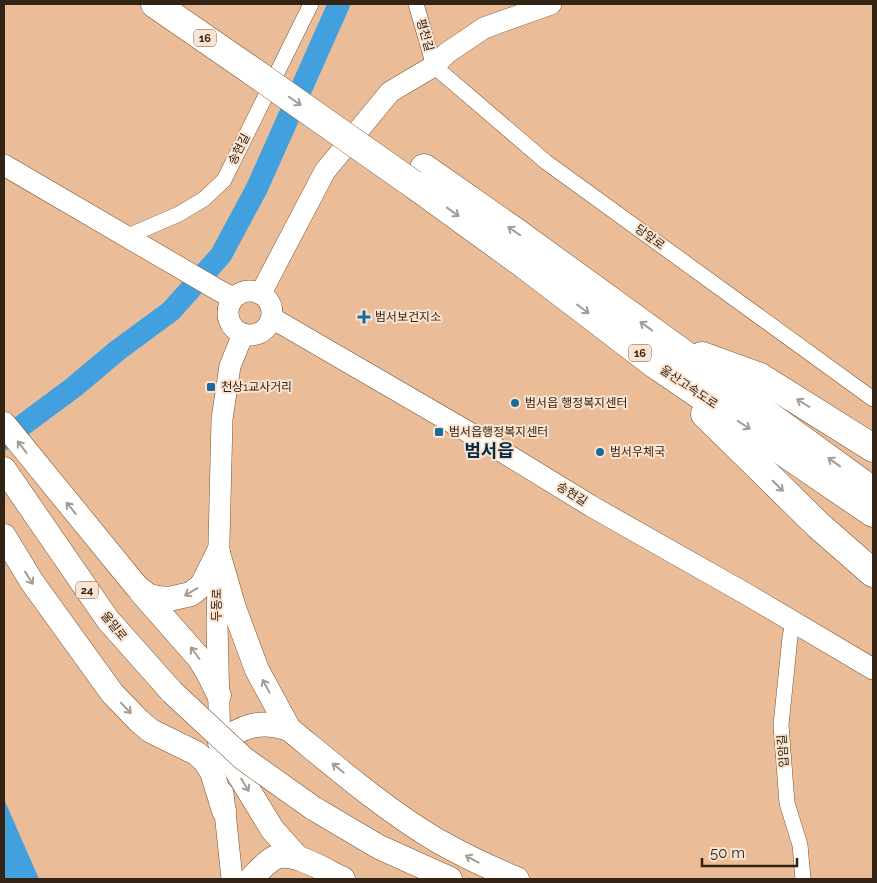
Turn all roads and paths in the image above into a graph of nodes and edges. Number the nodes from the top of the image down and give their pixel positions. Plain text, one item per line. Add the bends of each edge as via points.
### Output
1 (155, 4) edge
2 (184, 4) edge
3 (311, 4) edge
4 (416, 4) edge
5 (551, 4) edge
6 (260, 66) junction
7 (434, 66) junction
8 (4, 165) edge
9 (128, 236) junction
10 (261, 293) junction
11 (225, 294) junction
12 (272, 318) junction
13 (243, 334) junction
14 (665, 356) junction
15 (873, 398) edge
16 (4, 424) edge
17 (873, 448) edge
18 (8, 474) edge
19 (873, 491) edge
20 (873, 513) edge
21 (4, 536) edge
22 (218, 553) junction
23 (873, 573) edge
24 (136, 587) junction
25 (793, 622) junction
26 (873, 669) edge
27 (219, 696) junction
28 (289, 729) junction
29 (161, 737) junction
30 (220, 737) junction
31 (224, 811) junction
32 (296, 856) junction
33 (232, 879) edge
34 (250, 879) edge
35 (343, 879) edge
36 (450, 879) edge
37 (516, 879) edge
38 (803, 879) edge

1 - 6 highway, 16
2 - 6 highway, 16
3 - 9 street, 송현길 via 224,180 204,199 180,214
4 - 7 street, 평천길
5 - 7 street via 484,28
6 - 14 highway, 울산고속도로 / 16, bridge via 418,176 525,265
7 - 10 street via 390,92 326,171
7 - 15 street, 당앞로 via 546,162
8 - 9 street
9 - 11 street
10 - 11 street via 246,290
10 - 12 street via 271,303
11 - 13 street via 230,304 228,318
12 - 13 street via 258,334
12 - 25 street, 송현길
13 - 22 street, 두동로 via 230,366 222,419
17 -> 14 highway via 760,377
19 -> 14 highway, 울산고속도로 / 16
14 -> 20 highway, 울산고속도로 / 16
14 -> 23 highway via 818,526
24 -> 16 main road
18 - 36 main road, 울밀로 / 24, bridge via 108,620 172,692 244,759 313,808 379,847
21 -> 29 main road via 32,582 112,693 139,721
22 -> 24 main road via 202,585 191,594 158,598
22 - 27 street, 두동로
28 -> 22 main road via 257,670
27 -> 24 main road via 199,658
25 - 26 street, 송현길
25 - 38 street, 입암길 via 781,725 787,803 800,845
27 - 30 street, 두동로
28 - 30 main road via 262,724
37 -> 28 main road via 437,840 376,799
29 - 30 main road via 206,746 215,744
29 - 31 main road via 196,753 205,761
30 - 31 street, 두동로
30 -> 32 main road via 272,829
31 - 33 street, 두동로
32 - 34 main road via 274,858
32 - 35 main road

